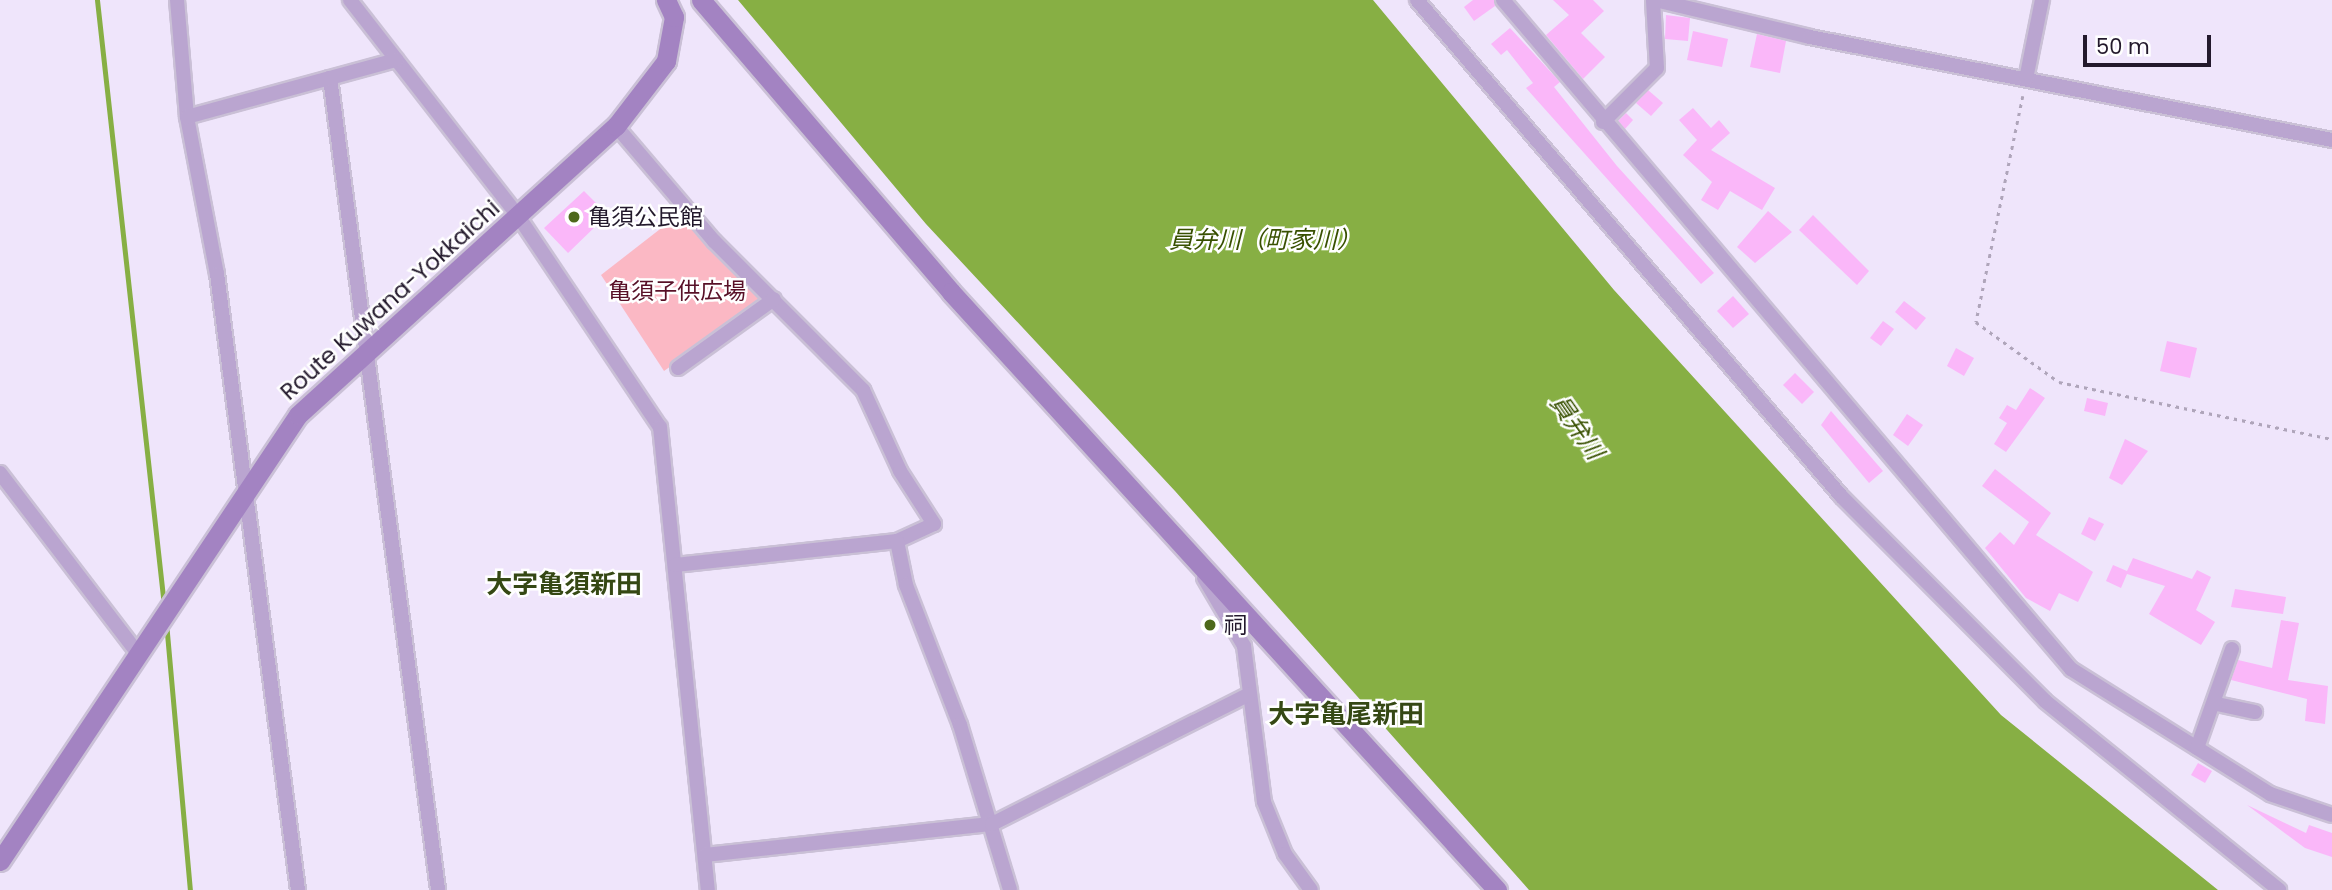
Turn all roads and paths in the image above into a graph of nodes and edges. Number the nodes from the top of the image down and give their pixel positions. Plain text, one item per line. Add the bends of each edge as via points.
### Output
1 (177, 0) edge
2 (350, 0) edge
3 (666, 0) edge
4 (701, 0) edge
5 (1417, 0) edge
6 (1503, 0) edge
7 (1654, 0) edge
8 (2042, 0) edge
9 (396, 61) junction
10 (330, 78) junction
11 (2026, 79) junction
12 (187, 117) junction
13 (1603, 122) junction
14 (616, 126) junction
15 (2332, 140) edge
16 (518, 216) junction
17 (774, 299) junction
18 (366, 349) junction
19 (678, 368) dead end
20 (2332, 439) edge
21 (0, 473) edge
22 (245, 487) junction
23 (897, 541) junction
24 (1189, 552) junction
25 (675, 565) junction
26 (2232, 649) dead end
27 (136, 651) junction
28 (1249, 694) junction
29 (2217, 704) junction
30 (2255, 712) dead end
31 (2197, 748) junction
32 (2332, 815) edge
33 (992, 824) junction
34 (705, 855) junction
35 (0, 861) edge
36 (298, 890) edge
37 (438, 890) edge
38 (709, 890) edge
39 (1010, 890) edge
40 (1311, 890) edge
41 (1497, 890) edge
42 (2279, 890) edge

1 - 12 street
2 - 9 street
3 - 14 street, Route Kuwana-Yokkaichi via 674,17 666,61
4 - 24 street via 951,292
5 - 42 street via 1841,496 2045,701
6 - 13 street
7 - 11 street
7 - 13 street via 1657,68
8 - 11 street
9 - 10 street
9 - 16 street
10 - 12 street
10 - 18 street
11 - 15 street
11 - 20 path via 1976,322 2059,382
12 - 22 street via 218,274
13 - 31 street via 2038,636 2070,669
14 - 16 street, Route Kuwana-Yokkaichi
14 - 17 street via 714,241
16 - 18 street, Route Kuwana-Yokkaichi
16 - 25 street via 660,427
17 - 19 street
17 - 23 street via 863,390 900,471 934,524
18 - 22 street, Route Kuwana-Yokkaichi via 298,415
18 - 37 street
21 - 27 street
22 - 27 street, Route Kuwana-Yokkaichi
22 - 36 street
23 - 25 street
23 - 33 street via 906,585
24 - 28 street via 1244,646
24 - 41 street
25 - 34 street
26 - 29 street
27 - 35 street, Route Kuwana-Yokkaichi
28 - 33 street
28 - 40 street via 1264,802 1285,854
29 - 30 street
29 - 31 street
31 - 32 street via 2270,794
33 - 34 street
33 - 39 street
34 - 38 street

